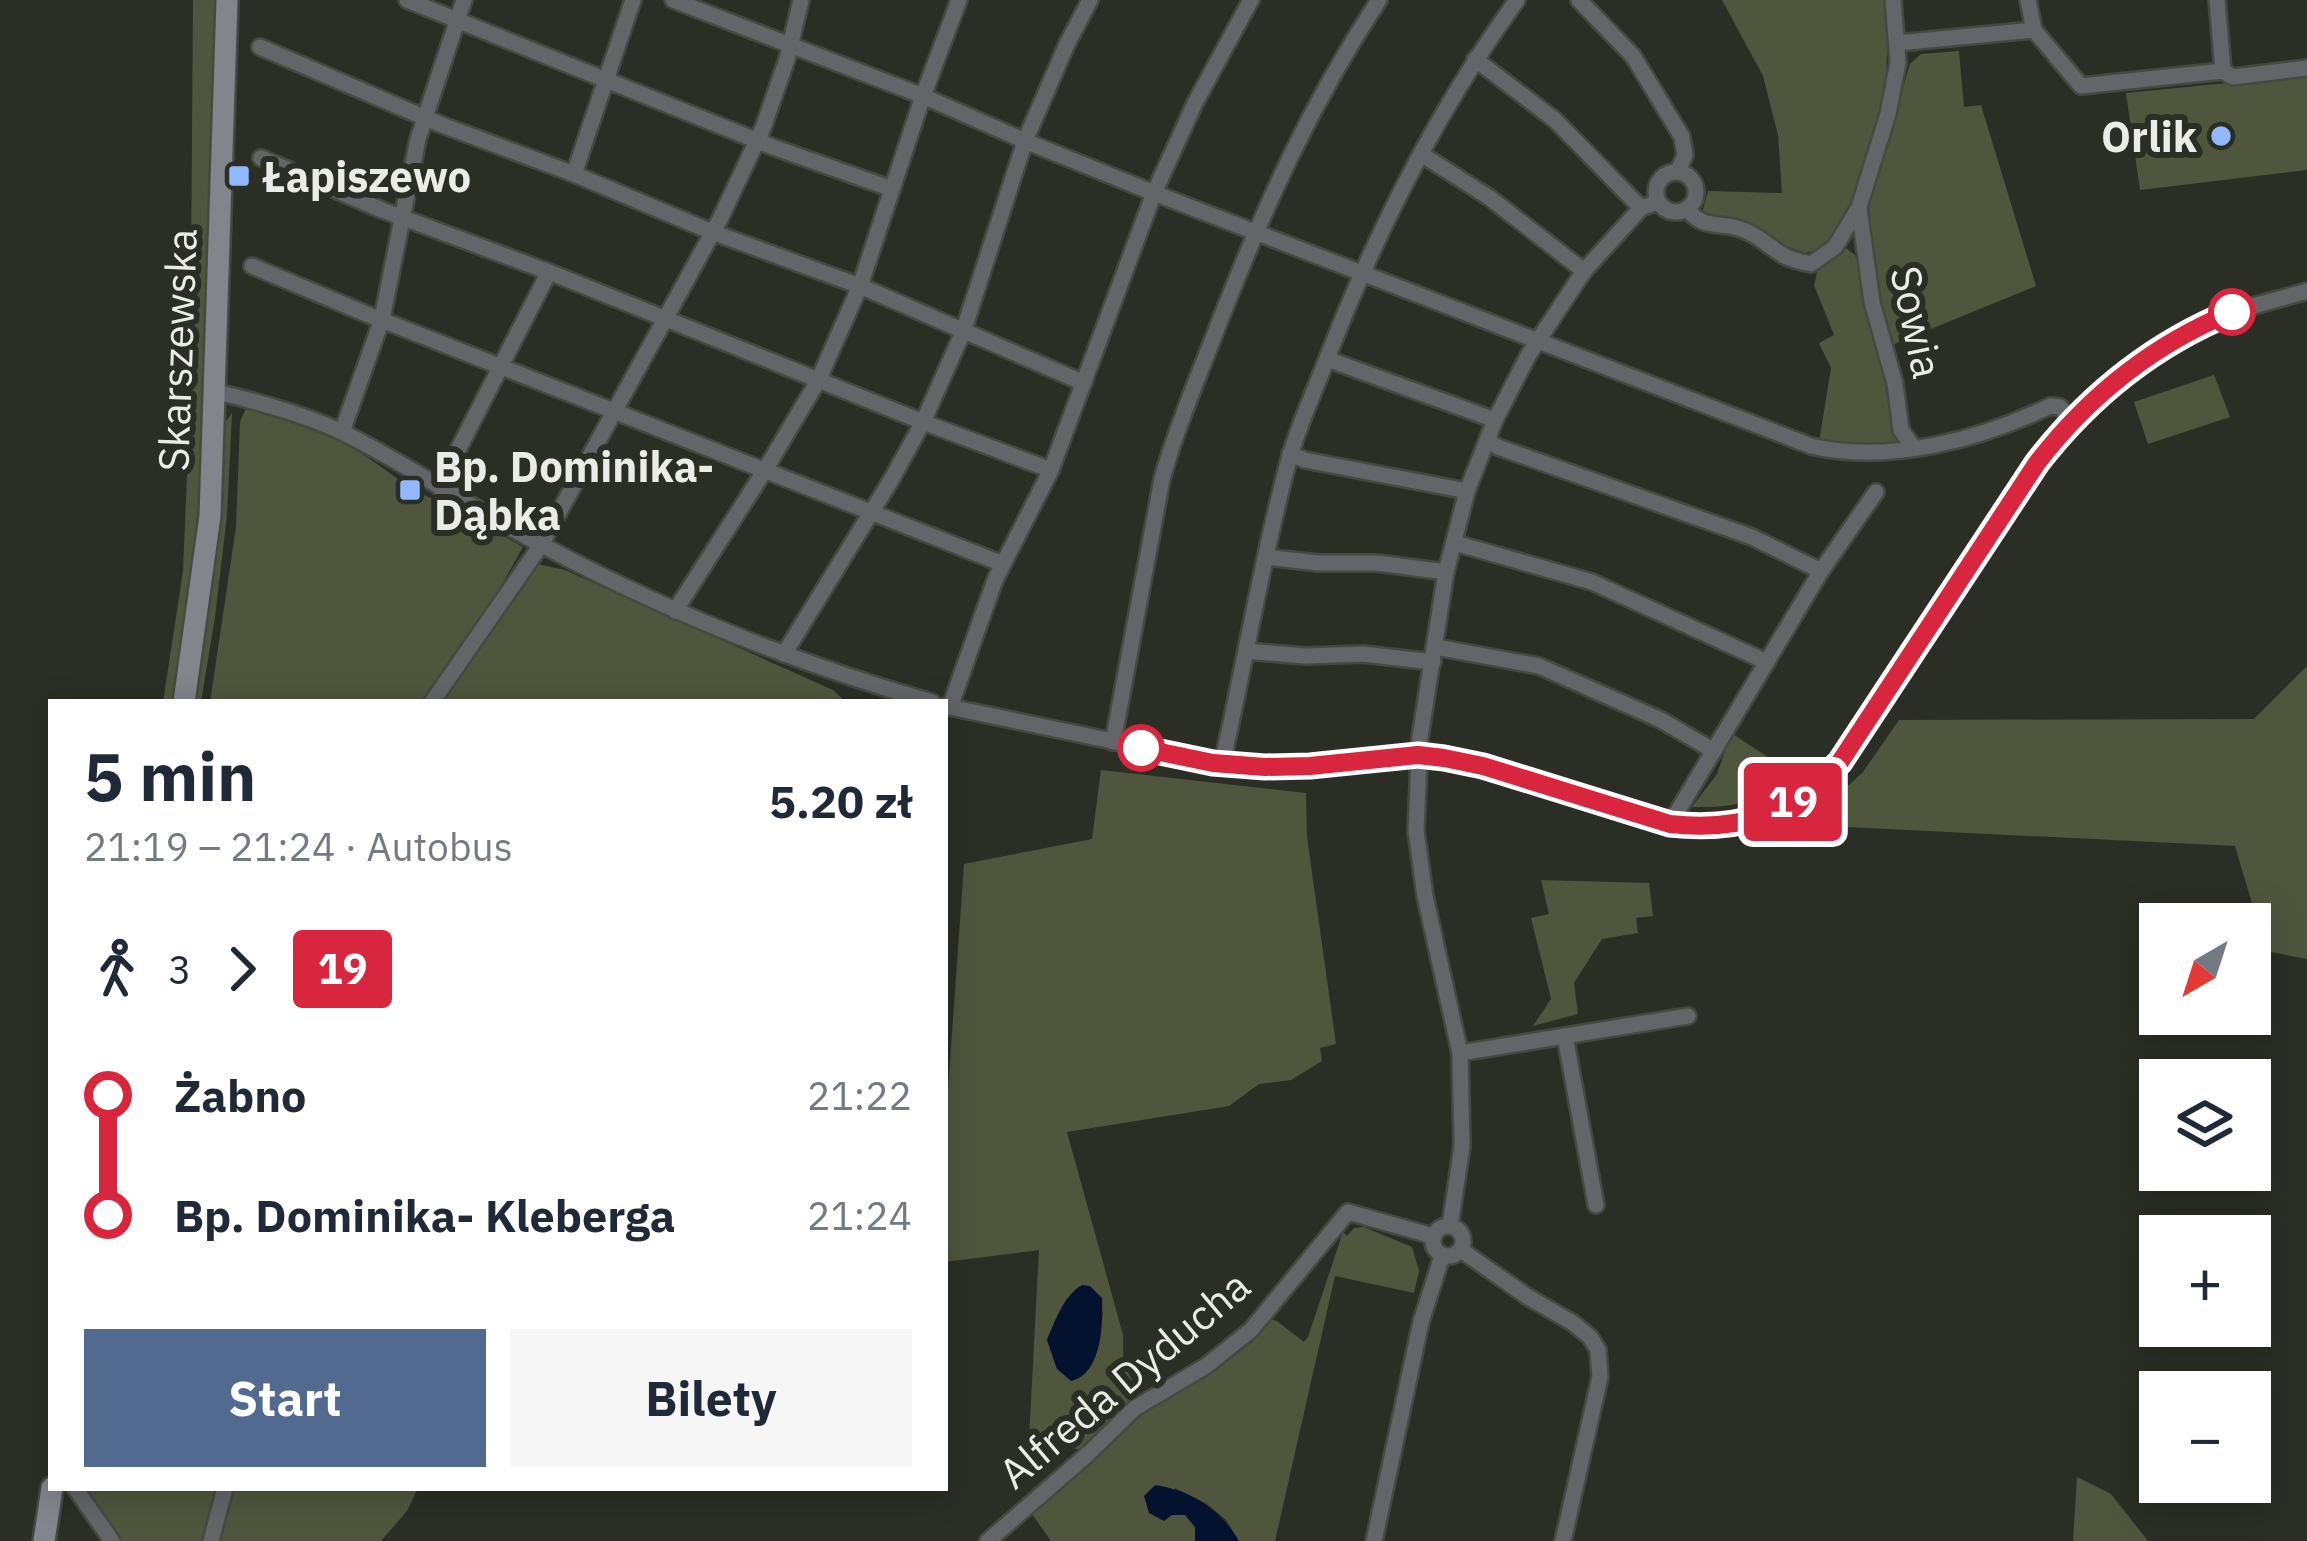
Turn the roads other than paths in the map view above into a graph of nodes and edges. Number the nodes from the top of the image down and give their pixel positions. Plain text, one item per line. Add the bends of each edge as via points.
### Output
1 (227, 0) edge
2 (407, 0) edge
3 (464, 0) edge
4 (633, 0) edge
5 (674, 0) edge
6 (801, 0) edge
7 (1090, 0) edge
8 (1251, 0) edge
9 (1379, 0) edge
10 (1517, 0) edge
11 (1580, 0) edge
12 (1893, 0) edge
13 (2029, 0) edge
14 (2217, 0) edge
15 (952, 2) edge
16 (456, 22) junction
17 (2034, 30) junction
18 (1897, 43) junction
19 (791, 46) junction
20 (260, 47) dead end
21 (1474, 59) junction
22 (2307, 68) edge
23 (2223, 71) junction
24 (605, 80) junction
25 (923, 96) junction
26 (424, 117) junction
27 (759, 141) junction
28 (1025, 142) junction
29 (1420, 154) junction
30 (261, 158) dead end
31 (1678, 171) junction
32 (574, 174) junction
33 (892, 189) junction
34 (1154, 193) junction
35 (1658, 202) junction
36 (1859, 207) junction
37 (1641, 208) junction
38 (1688, 209) junction
39 (400, 215) junction
40 (712, 232) junction
41 (1255, 232) junction
42 (252, 266) dead end
43 (1584, 271) junction
44 (549, 272) junction
45 (1360, 274) junction
46 (860, 286) junction
47 (2307, 291) edge
48 (382, 319) junction
49 (665, 320) junction
50 (963, 332) junction
51 (1538, 341) junction
52 (1327, 358) junction
53 (500, 365) junction
54 (818, 381) junction
55 (1084, 383) junction
56 (216, 392) junction
57 (615, 410) junction
58 (2072, 420) junction
59 (1495, 421) junction
60 (922, 422) junction
61 (342, 432) junction
62 (1487, 440) junction
63 (1914, 448) junction
64 (1290, 454) junction
65 (765, 470) junction
66 (1051, 470) junction
67 (439, 487) junction
68 (1467, 490) junction
69 (1876, 492) dead end
70 (871, 511) junction
71 (1455, 543) junction
72 (541, 545) junction
73 (1266, 557) junction
74 (1004, 564) junction
75 (1822, 571) junction
76 (1446, 572) junction
77 (675, 610) junction
78 (1246, 651) junction
79 (784, 654) junction
80 (1434, 654) junction
81 (1767, 662) junction
82 (184, 699) edge
83 (435, 699) edge
84 (923, 699) edge
85 (948, 703) edge
86 (948, 706) edge
87 (1113, 742) junction
88 (1714, 751) junction
89 (1418, 755) junction
90 (1222, 764) junction
91 (1670, 824) junction
92 (1688, 1016) dead end
93 (1565, 1036) junction
94 (1460, 1053) junction
95 (1596, 1204) dead end
96 (1450, 1226) junction
97 (1433, 1236) junction
98 (1461, 1250) junction
99 (1442, 1256) junction
100 (52, 1491) edge
101 (77, 1491) edge
102 (224, 1491) edge
103 (44, 1541) edge
104 (112, 1541) edge
105 (211, 1541) edge
106 (988, 1541) edge
107 (1374, 1541) edge
108 (1563, 1541) edge

1 - 56 main road, Skarszewska
2 - 16 street
3 - 16 street
4 - 24 street
5 - 19 street
6 - 19 street
7 - 28 street
8 - 34 street
9 - 41 street via 1295,143
10 - 21 street
11 - 31 street via 1633,56 1682,137
12 - 18 street, Sowia
13 - 17 street
14 - 23 street
15 - 25 street
16 - 24 street
16 - 26 street
17 - 18 street
17 - 23 street via 2081,86
18 - 36 street, Sowia via 1888,115
19 - 25 street
19 - 27 street
20 - 26 street
21 - 29 street
21 - 37 street via 1555,120
22 - 23 street via 2233,77
24 - 27 street
24 - 32 street
25 - 28 street
25 - 33 street
26 - 32 street
26 - 39 street
27 - 33 street
27 - 40 street
28 - 34 street
28 - 50 street
29 - 43 street
29 - 45 street
30 - 39 street
31 - 35 street via 1658,181
31 - 38 street via 1696,187
32 - 40 street
33 - 46 street
34 - 41 street
34 - 55 street
35 - 37 street
35 - 38 street via 1669,212
36 - 38 street, Sowia via 1835,247 1811,264 1787,259 1745,230 1694,219
36 - 63 street, Sowia via 1901,430
37 - 43 street
39 - 44 street
39 - 48 street
40 - 46 street
40 - 49 street
41 - 45 street
41 - 87 street via 1172,442
42 - 48 street
43 - 51 street
44 - 49 street
44 - 53 street
45 - 51 street
45 - 52 street
46 - 50 street
46 - 54 street
47 - 58 street via 2184,334
48 - 53 street
48 - 61 street
49 - 54 street
49 - 57 street
50 - 55 street
50 - 60 street
51 - 59 street
51 - 63 street via 1811,446 1840,453
52 - 59 street
52 - 64 street
53 - 57 street
53 - 67 street
54 - 60 street
54 - 65 street
55 - 66 street
56 - 61 street
56 - 82 main road, Skarszewska via 206,559
57 - 65 street
57 - 72 street
58 - 63 street via 2050,406
58 - 91 street via 1840,762 1790,803 1749,821
59 - 62 street
60 - 66 street
60 - 70 street
61 - 67 street
62 - 68 street
62 - 75 street via 1753,537
64 - 68 street
64 - 73 street
65 - 70 street
65 - 77 street
66 - 74 street
67 - 72 street
68 - 71 street
69 - 75 street
70 - 74 street
70 - 79 street
71 - 76 street
71 - 81 street via 1592,582
72 - 77 street
72 - 83 street
73 - 76 street
73 - 78 street
74 - 85 street
75 - 81 street
76 - 80 street
77 - 79 street
78 - 80 street
78 - 90 street
79 - 84 street
80 - 88 street via 1539,667
80 - 89 street
81 - 88 street
86 - 87 street
87 - 90 street
88 - 91 street
89 - 90 street via 1310,766
89 - 91 street via 1483,766
89 - 94 street via 1419,862
92 - 93 street
93 - 94 street
93 - 95 street
94 - 96 street via 1462,1146
96 - 97 street
96 - 98 street via 1462,1235
97 - 99 street
97 - 106 street, Alfreda Dyducha via 1348,1212 1251,1330 1135,1408
98 - 99 street
98 - 108 street via 1573,1323 1598,1350 1600,1377
99 - 107 street
100 - 103 main road
101 - 104 street
102 - 105 street

